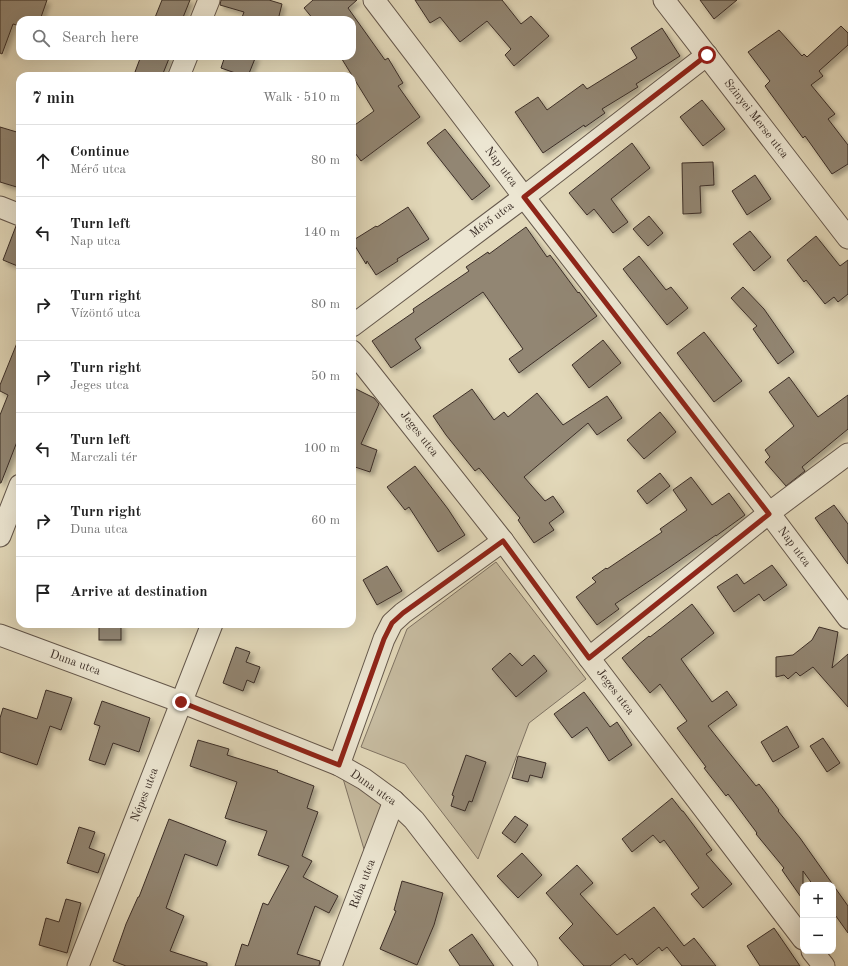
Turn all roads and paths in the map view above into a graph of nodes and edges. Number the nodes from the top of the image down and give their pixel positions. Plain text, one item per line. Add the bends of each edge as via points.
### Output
1 (209, 0) edge
2 (374, 0) edge
3 (664, 0) edge
4 (203, 16) edge
5 (707, 55) junction
6 (186, 60) edge
7 (181, 72) edge
8 (524, 197) junction
9 (0, 207) edge
10 (16, 213) edge
11 (848, 238) edge
12 (356, 323) edge
13 (356, 356) edge
14 (848, 454) edge
15 (16, 495) edge
16 (769, 514) junction
17 (0, 536) edge
18 (503, 541) junction
19 (848, 618) edge
20 (210, 628) edge
21 (0, 635) edge
22 (589, 658) junction
23 (181, 702) junction
24 (339, 765) junction
25 (394, 801) junction
26 (800, 935) edge
27 (814, 954) edge
28 (78, 966) edge
29 (331, 966) edge
30 (527, 966) edge
31 (824, 966) edge

1 - 4 street
2 - 8 street, Nap utca
3 - 5 street, Szinyei Merse utca
5 - 8 street, Mérő utca
5 - 11 street, Szinyei Merse utca
6 - 7 street
8 - 12 street, Mérő utca
8 - 16 street, Nap utca
9 - 10 street
13 - 18 street, Jeges utca
14 - 16 street
15 - 17 street
16 - 19 street, Nap utca
16 - 22 street
18 - 22 street, Jeges utca
18 - 24 street via 392,623
20 - 23 street, Népes utca
21 - 23 street, Duna utca
22 - 26 street, Jeges utca
23 - 24 street, Duna utca
23 - 28 street, Népes utca
24 - 25 street, Duna utca
25 - 29 street, Rába utca
25 - 30 street, Duna utca via 414,820
27 - 31 street

